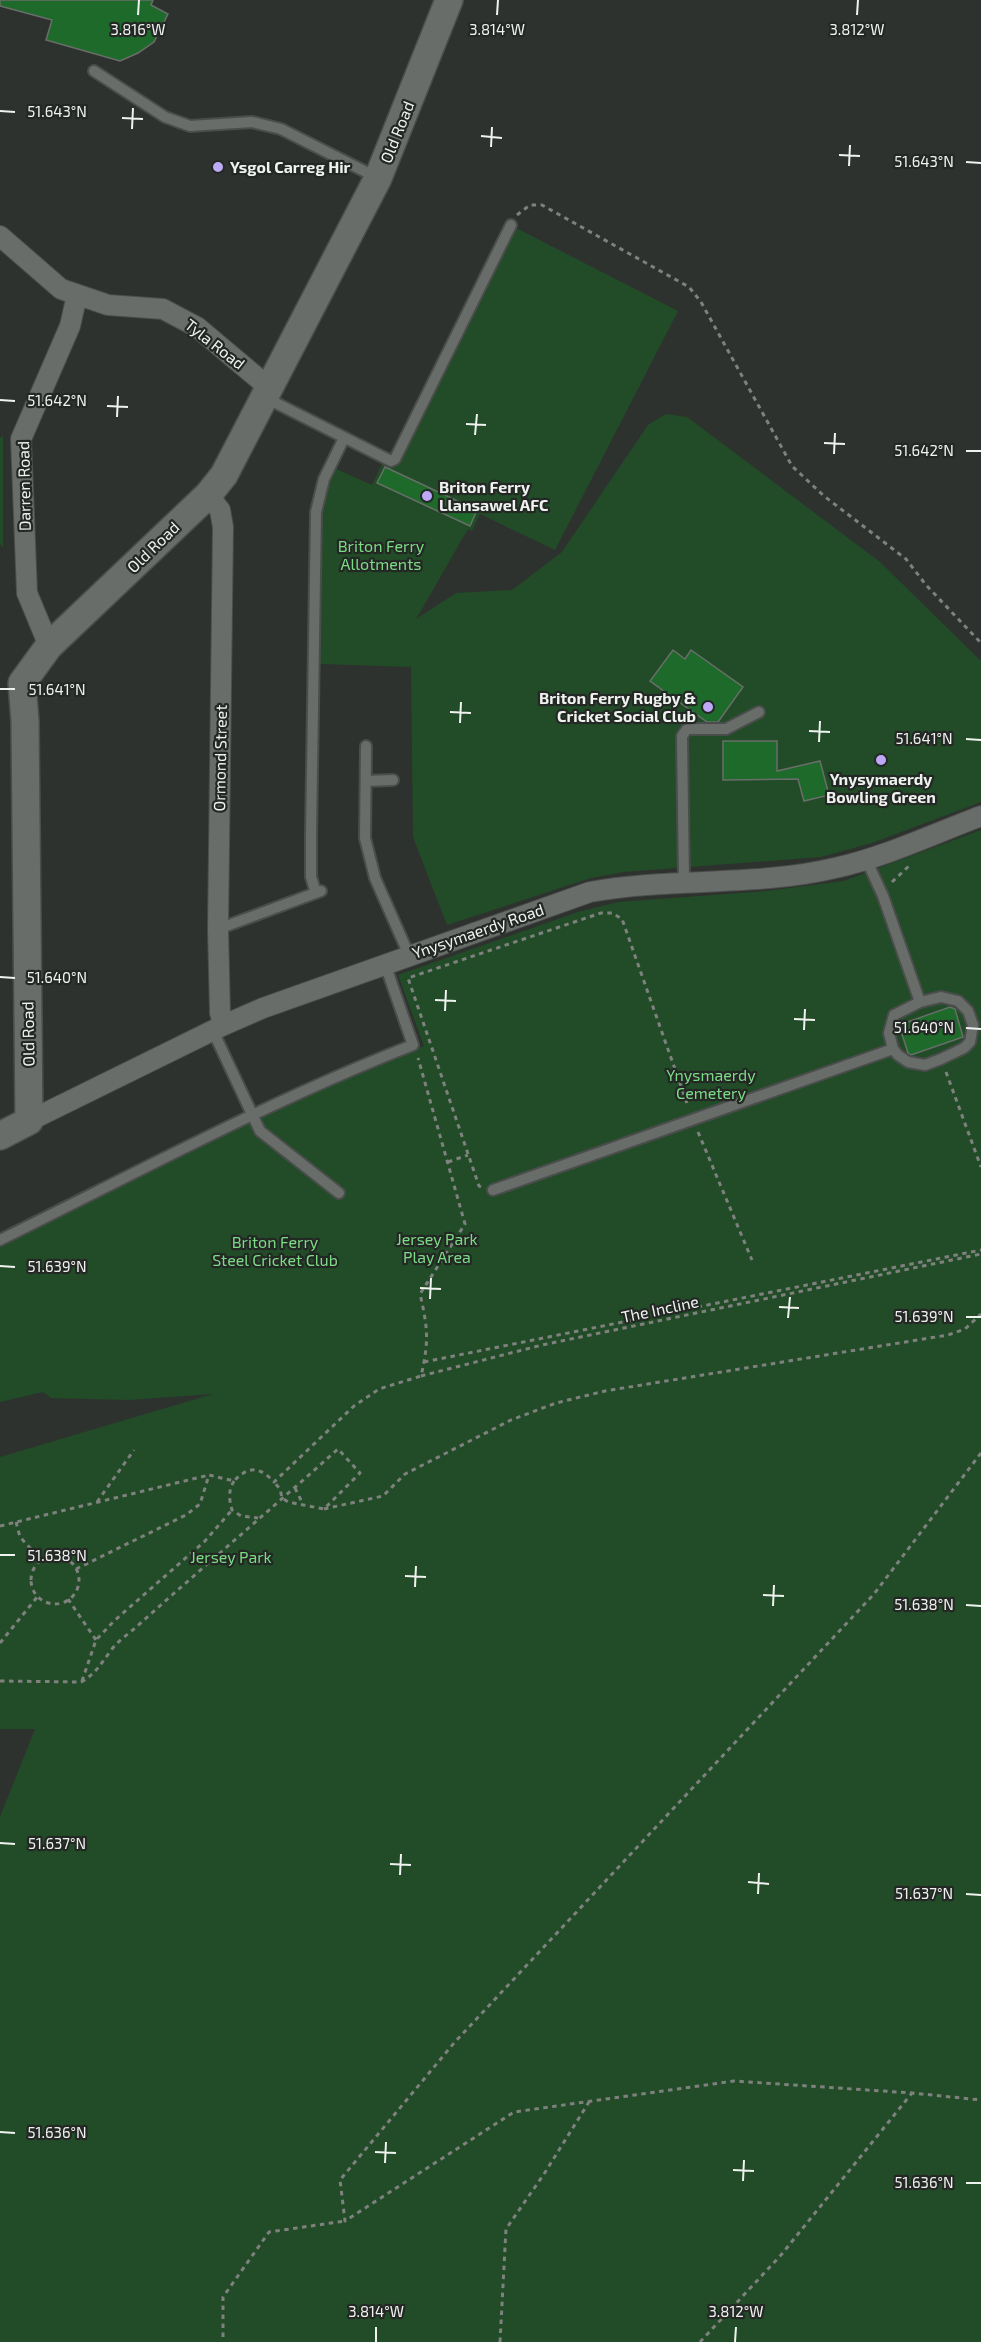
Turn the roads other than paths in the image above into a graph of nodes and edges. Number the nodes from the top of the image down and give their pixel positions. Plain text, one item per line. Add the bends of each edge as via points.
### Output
1 (449, 0) edge
2 (94, 71) dead end
3 (378, 178) junction
4 (511, 225) road end
5 (0, 236) edge
6 (77, 295) junction
7 (266, 391) junction
8 (344, 438) junction
9 (208, 495) junction
10 (49, 646) junction
11 (759, 712) dead end
12 (366, 746) dead end
13 (393, 780) dead end
14 (366, 781) junction
15 (981, 816) edge
16 (866, 859) junction
17 (684, 883) junction
18 (218, 930) junction
19 (409, 955) junction
20 (385, 964) junction
21 (920, 1002) junction
22 (976, 1016) edge
23 (218, 1028) junction
24 (892, 1049) junction
25 (251, 1117) junction
26 (29, 1121) junction
27 (0, 1136) edge
28 (493, 1190) road end
29 (339, 1193) dead end
30 (0, 1240) edge

1 - 3 street, Old Road
2 - 3 lane via 165,117 190,126 252,122 281,129
3 - 7 street, Old Road
4 - 8 lane via 395,459 391,461
5 - 6 street, Tyla Road via 61,289
6 - 7 street, Tyla Road via 108,305 163,309 197,327 260,380
6 - 10 street, Darren Road via 70,326 21,439 27,593
7 - 8 lane
7 - 9 street, Old Road via 224,475
8 - 18 lane via 324,479 316,512 311,877 320,891
9 - 10 street, Old Road
9 - 18 street, Ormond Street via 220,510 223,527
10 - 26 street, Old Road via 22,683
11 - 17 lane via 726,729 687,729 682,736
12 - 14 lane
13 - 14 lane
14 - 19 lane via 365,838 375,878
15 - 16 street, Ynysymaerdy Road
16 - 17 street, Ynysymaerdy Road via 776,877
16 - 21 lane
17 - 19 street, Ynysymaerdy Road via 590,892
18 - 23 street, Ormond Street
19 - 20 street, Ynysymaerdy Road
20 - 23 street, Ynysymaerdy Road
20 - 25 lane via 413,1045
21 - 22 lane via 941,997 958,1001
21 - 24 lane via 894,1015 889,1032
22 - 24 lane via 970,1042 941,1059 925,1065 908,1062
23 - 25 lane, Ormond Street
23 - 26 street, Ynysymaerdy Road
24 - 28 lane
25 - 29 lane, Ormond Street via 260,1131
25 - 30 lane
26 - 27 street, Ynysymaerdy Road

